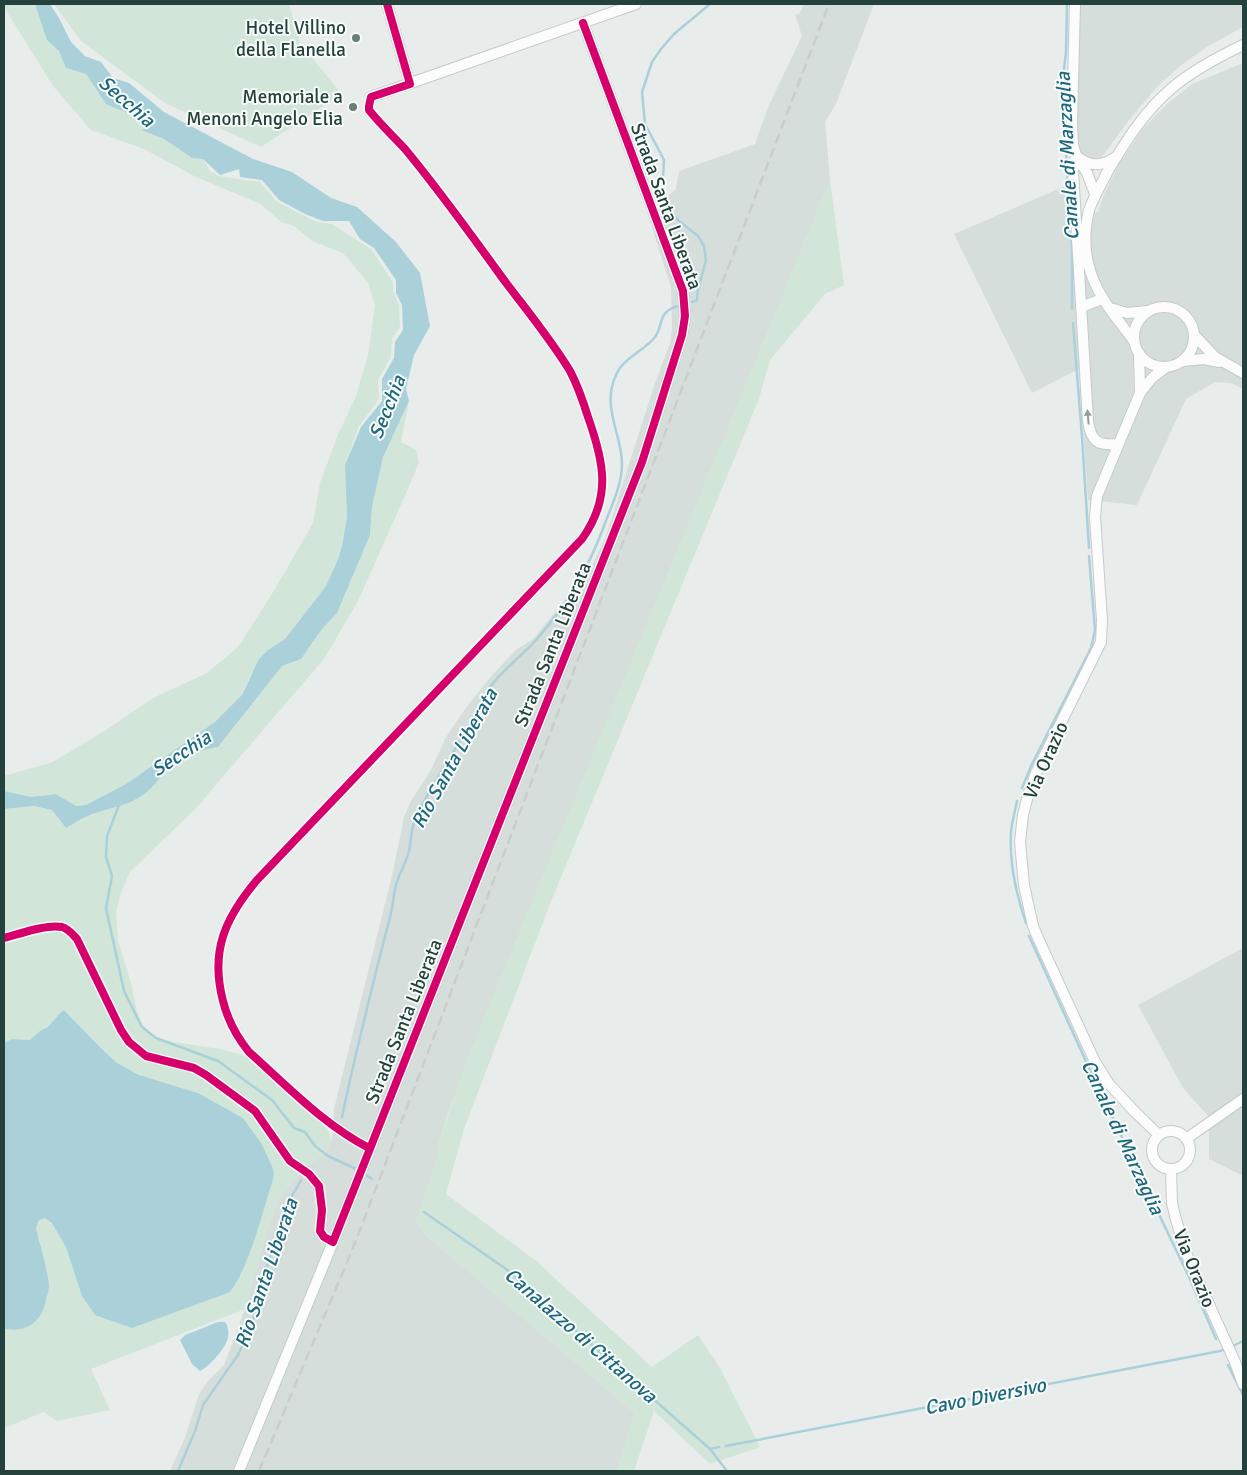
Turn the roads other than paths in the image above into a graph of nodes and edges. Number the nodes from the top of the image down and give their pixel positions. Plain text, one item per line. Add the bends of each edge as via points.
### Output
1 (387, 4) edge
2 (636, 4) edge
3 (1075, 4) edge
4 (583, 23) junction
5 (1243, 44) edge
6 (410, 84) junction
7 (371, 97) dead end
8 (1076, 155) junction
9 (1117, 156) junction
10 (1095, 194) junction
11 (1102, 299) junction
12 (1081, 307) junction
13 (1110, 308) junction
14 (1150, 310) junction
15 (1195, 336) junction
16 (1134, 341) junction
17 (1139, 353) junction
18 (1183, 361) junction
19 (1222, 362) junction
20 (1166, 367) junction
21 (1243, 373) edge
22 (1140, 393) junction
23 (1118, 444) junction
24 (1243, 1099) edge
25 (1159, 1135) junction
26 (1186, 1139) junction
27 (1172, 1169) junction
28 (1234, 1359) junction
29 (1243, 1372) edge
30 (1243, 1384) edge
31 (239, 1471) edge

1 - 6 street
2 - 4 street
3 - 8 street via 1072,124
4 - 6 street
4 - 31 street, Strada Santa Liberata via 683,291 685,316 682,335 642,462
5 - 9 street via 1194,71 1161,98 1137,124
6 - 7 street
8 - 9 street via 1090,165 1106,163
8 - 10 street
8 - 12 street via 1074,171
9 - 10 street
10 - 11 street via 1087,221 1085,245 1090,272
11 - 12 street
11 - 13 street
23 -> 12 street via 1101,443 1091,433
13 - 14 street via 1127,313
13 - 16 street
14 - 15 street via 1165,307 1182,312 1192,325
14 - 16 street via 1139,320
15 - 18 street via 1192,350
15 - 19 street
16 - 17 street
17 - 20 street via 1148,362
17 - 22 street, Via Orazio
18 - 19 street via 1204,359
18 - 20 street
19 - 21 street
20 - 22 street, Via Orazio
22 - 23 street, Via Orazio
23 - 25 street, Via Orazio via 1099,488 1094,517 1101,642 1031,785 1022,821 1020,849 1033,926 1095,1062 1109,1084
24 - 26 street
25 - 26 street via 1176,1132
25 - 27 street via 1152,1145 1153,1157 1160,1166
26 - 27 street via 1189,1150 1186,1161
27 - 28 street, Via Orazio via 1172,1203 1186,1253
28 - 29 street, Via Orazio
28 - 30 street, Via Orazio

